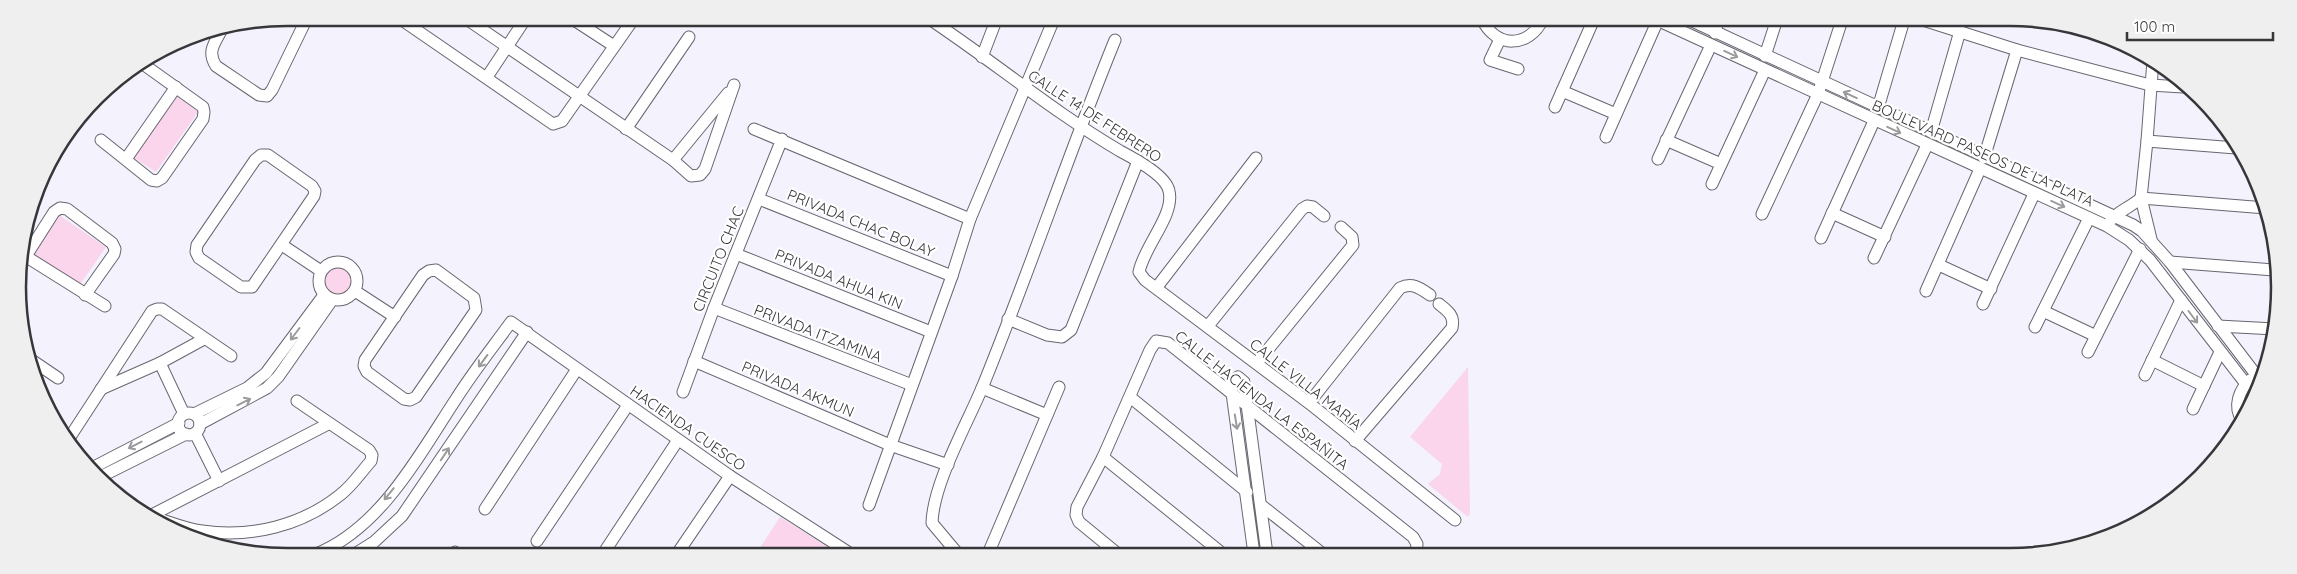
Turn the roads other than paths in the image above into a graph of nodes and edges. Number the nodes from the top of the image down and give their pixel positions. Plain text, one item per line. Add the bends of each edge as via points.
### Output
1 (303, 26) edge
2 (411, 26) edge
3 (477, 26) edge
4 (520, 26) edge
5 (583, 26) edge
6 (629, 26) edge
7 (946, 26) edge
8 (994, 26) edge
9 (1050, 26) edge
10 (1485, 26) edge
11 (1538, 26) edge
12 (1591, 26) edge
13 (1653, 26) edge
14 (1670, 26) edge
15 (1688, 26) edge
16 (1702, 26) edge
17 (1716, 26) edge
18 (1774, 26) edge
19 (1840, 26) edge
20 (1902, 26) edge
21 (1943, 26) edge
22 (1960, 31) junction
23 (1686, 33) junction
24 (1715, 33) junction
25 (219, 35) edge
26 (689, 37) dead end
27 (1500, 39) junction
28 (1115, 40) dead end
29 (1712, 44) junction
30 (506, 46) junction
31 (614, 46) junction
32 (2017, 50) junction
33 (1766, 56) junction
34 (982, 57) junction
35 (147, 67) edge
36 (2151, 68) edge
37 (1518, 69) dead end
38 (1765, 70) junction
39 (487, 78) junction
40 (1823, 82) junction
41 (2150, 85) junction
42 (176, 87) junction
43 (2177, 87) edge
44 (1023, 88) junction
45 (1562, 91) junction
46 (1818, 94) junction
47 (580, 96) junction
48 (1556, 107) dead end
49 (1878, 108) junction
50 (1616, 114) junction
51 (1874, 120) junction
52 (1079, 127) junction
53 (626, 129) junction
54 (754, 129) dead end
55 (1931, 132) junction
56 (1606, 137) dead end
57 (782, 139) junction
58 (101, 140) dead end
59 (1666, 140) junction
60 (2147, 141) junction
61 (1927, 145) junction
62 (2230, 148) edge
63 (1256, 158) dead end
64 (1658, 158) dead end
65 (1984, 158) junction
66 (126, 159) junction
67 (673, 160) junction
68 (1138, 162) junction
69 (1721, 164) junction
70 (1980, 169) junction
71 (1712, 184) dead end
72 (2034, 194) junction
73 (2141, 198) junction
74 (759, 199) junction
75 (2258, 207) edge
76 (1832, 213) junction
77 (1762, 214) dead end
78 (1324, 216) dead end
79 (2114, 216) junction
80 (2089, 218) junction
81 (970, 219) junction
82 (2106, 226) junction
83 (1341, 227) dead end
84 (1885, 237) junction
85 (1820, 238) dead end
86 (2151, 241) junction
87 (282, 245) junction
88 (29, 248) edge
89 (2140, 249) junction
90 (736, 254) junction
91 (28, 257) edge
92 (1874, 258) dead end
93 (2170, 262) junction
94 (1939, 265) junction
95 (2270, 270) edge
96 (320, 271) junction
97 (1139, 272) joint
98 (952, 276) junction
99 (1157, 287) junction
100 (1990, 289) junction
101 (355, 291) junction
102 (1926, 291) dead end
103 (85, 295) junction
104 (1430, 295) dead end
105 (328, 297) junction
106 (2180, 300) junction
107 (1439, 304) dead end
108 (1983, 304) dead end
109 (105, 306) dead end
110 (714, 308) junction
111 (2042, 311) junction
112 (394, 317) junction
113 (1008, 319) junction
114 (1208, 326) junction
115 (2218, 326) junction
116 (2035, 327) dead end
117 (2268, 329) edge
118 (527, 332) junction
119 (931, 332) junction
120 (2096, 336) junction
121 (204, 339) junction
122 (2088, 352) dead end
123 (2220, 352) junction
124 (231, 356) dead end
125 (2152, 360) junction
126 (694, 361) junction
127 (160, 363) junction
128 (38, 364) edge
129 (1257, 364) junction
130 (577, 369) junction
131 (2256, 373) edge
132 (2145, 375) dead end
133 (58, 378) dead end
134 (2254, 379) edge
135 (2246, 384) junction
136 (912, 385) junction
137 (2204, 386) junction
138 (1058, 387) dead end
139 (982, 388) junction
140 (101, 389) junction
141 (683, 392) dead end
142 (1232, 393) junction
143 (1130, 397) junction
144 (297, 401) dead end
145 (1309, 403) junction
146 (628, 405) junction
147 (1247, 407) junction
148 (2193, 409) dead end
149 (2239, 410) edge
150 (1047, 415) junction
151 (190, 424) junction
152 (328, 424) junction
153 (72, 434) edge
154 (678, 440) junction
155 (1355, 441) junction
156 (890, 445) junction
157 (1103, 457) junction
158 (948, 465) junction
159 (98, 466) edge
160 (106, 474) edge
161 (730, 476) junction
162 (219, 481) junction
163 (1247, 492) junction
164 (869, 505) dead end
165 (1260, 505) junction
166 (485, 509) dead end
167 (156, 512) edge
168 (1455, 520) dead end
169 (182, 526) edge
170 (537, 541) dead end
171 (330, 548) edge
172 (364, 548) edge
173 (607, 548) edge
174 (681, 548) edge
175 (842, 548) edge
176 (953, 548) edge
177 (991, 548) edge
178 (1111, 548) edge
179 (1216, 548) edge
180 (1253, 548) edge
181 (1266, 548) edge
182 (1315, 548) edge
183 (1417, 548) edge

1 - 25 street via 267,96 259,95 216,66 210,52
2 - 39 street
3 - 30 street
4 - 30 street
5 - 31 street
6 - 31 street
7 - 34 street, CALLE 14 DE FEBRERO
8 - 34 street
9 - 44 street
10 - 27 street
11 - 27 street via 1521,40
12 - 45 street
13 - 50 street
14 - 23 street, BOULEVARD PASEOS DE LA PLATA
15 - 23 street
16 - 24 street, BOULEVARD PASEOS DE LA PLATA
17 - 24 street
18 - 33 street
19 - 40 street
20 - 49 street
21 - 22 street
22 - 32 street
22 - 55 street
23 - 29 street, BOULEVARD PASEOS DE LA PLATA
24 - 33 street, BOULEVARD PASEOS DE LA PLATA
26 - 53 street
27 - 37 street via 1490,60
28 - 52 street
29 -> 38 street, BOULEVARD PASEOS DE LA PLATA
29 - 59 street
30 - 39 street
30 - 47 street
31 - 47 street
32 - 41 street
32 - 65 street
33 - 40 street, BOULEVARD PASEOS DE LA PLATA
34 - 44 street, CALLE 14 DE FEBRERO
35 - 42 street
36 - 41 street
38 - 46 street, BOULEVARD PASEOS DE LA PLATA
38 - 69 street
39 - 47 street via 553,124 558,124
40 - 46 street
49 -> 40 street, BOULEVARD PASEOS DE LA PLATA
41 - 43 street
41 - 60 street
42 - 66 street
42 - 66 street via 203,107 203,120 157,181 151,180
44 - 52 street, CALLE 14 DE FEBRERO
44 - 81 street
45 - 48 street
45 - 50 street
46 - 51 street, BOULEVARD PASEOS DE LA PLATA
46 - 77 street
47 - 53 street
49 - 55 street, BOULEVARD PASEOS DE LA PLATA
50 - 56 street
51 -> 61 street, BOULEVARD PASEOS DE LA PLATA
51 - 76 street
52 - 68 street, CALLE 14 DE FEBRERO
52 - 113 street
53 - 67 street
54 - 57 street
55 - 65 street, BOULEVARD PASEOS DE LA PLATA
57 - 74 street, CIRCUITO CHAC
57 - 81 street
58 - 66 street
59 - 64 street
59 - 69 street
60 - 62 street
60 - 73 street
61 - 70 street, BOULEVARD PASEOS DE LA PLATA
61 - 84 street
63 - 99 street
65 - 79 street, BOULEVARD PASEOS DE LA PLATA
67 - 67 street via 691,138 734,85 700,175 691,176
68 - 97 street, CALLE 14 DE FEBRERO via 1162,179 1169,190 1170,206 1141,260
68 - 113 street via 1071,330 1062,337 1047,335
69 - 71 street
70 - 72 street, BOULEVARD PASEOS DE LA PLATA
70 - 94 street
72 -> 80 street, BOULEVARD PASEOS DE LA PLATA
72 - 100 street
73 - 75 street
73 - 79 street
73 - 86 street
74 - 90 street, CIRCUITO CHAC
74 - 98 street, PRIVADA CHAC BOLAY
76 - 84 street
76 - 85 street
78 - 114 street via 1313,207 1302,209
79 - 82 street
79 - 86 street, BOULEVARD PASEOS DE LA PLATA
80 - 82 street, BOULEVARD PASEOS DE LA PLATA
80 - 111 street
81 - 98 street
82 - 89 street, BOULEVARD PASEOS DE LA PLATA
83 - 129 street via 1352,237 1352,245
84 - 92 street
86 - 93 street, BOULEVARD PASEOS DE LA PLATA
87 - 87 street via 248,289 206,263 196,252 197,245 261,155 268,155 315,191
87 - 96 street
88 - 103 street via 60,208 67,209 112,243 114,254
89 - 106 street, BOULEVARD PASEOS DE LA PLATA
89 - 120 street
90 - 110 street, CIRCUITO CHAC
90 - 119 street, PRIVADA AHUA KIN
91 - 103 street
93 - 95 street
93 - 115 street, BOULEVARD PASEOS DE LA PLATA
94 - 100 street
94 - 102 street
96 - 101 street via 335,262 344,262 356,274
96 - 105 street via 319,288
97 - 99 street, CALLE VILLA MARÍA
98 - 119 street
99 - 114 street, CALLE VILLA MARÍA
100 - 108 street
101 - 105 street via 340,300
101 - 112 street
103 - 109 street
104 - 145 street via 1418,286 1400,288
105 - 151 street via 278,377 267,388
106 -> 123 street, BOULEVARD PASEOS DE LA PLATA
106 - 125 street
107 - 155 street via 1454,321 1452,328
110 - 126 street, CIRCUITO CHAC
110 - 136 street, PRIVADA ITZAMINA
111 - 116 street
111 - 120 street
112 - 112 street via 364,366 366,372 410,400 416,397 476,310 476,303 474,298 436,270 429,271
113 - 139 street
114 - 129 street, CALLE VILLA MARÍA
115 - 117 street
115 - 131 street, BOULEVARD PASEOS DE LA PLATA
118 - 130 street, HACIENDA CUESCO
118 -> 171 street, HACIENDA CUESCO via 511,322 457,396 415,462 367,522
172 -> 118 street via 402,516
119 - 136 street
120 - 122 street
121 - 124 street
121 - 127 street
121 - 140 street via 162,309 152,311
123 - 135 street, BOULEVARD PASEOS DE LA PLATA
123 - 137 street
125 - 132 street
125 - 137 street
126 - 141 street, CIRCUITO CHAC
126 - 156 street, PRIVADA AKMUN
127 - 140 street
127 - 151 street
128 - 133 street
129 - 145 street, CALLE VILLA MARÍA
130 - 146 street, HACIENDA CUESCO
130 - 166 street
134 - 135 street
135 - 149 street via 2240,394
136 - 156 street
137 - 148 street
138 - 150 street
139 - 150 street
139 - 158 street
140 - 153 street
142 - 143 street, CALLE HACIENDA LA ESPAÑITA via 1168,343 1156,340
142 - 147 street, CALLE HACIENDA LA ESPAÑITA
142 - 147 street via 1231,382 1238,377 1244,382
142 -> 163 street
143 - 157 street, CALLE HACIENDA LA ESPAÑITA
143 - 163 street
144 - 152 street
145 - 155 street, CALLE VILLA MARÍA
146 - 154 street, HACIENDA CUESCO
146 - 170 street
147 - 165 street
147 - 183 street, CALLE HACIENDA LA ESPAÑITA via 1413,537
150 - 177 street
151 -> 159 street
151 - 160 street
151 - 162 street
152 - 162 street
152 - 169 street via 372,455 371,461 341,495 306,518 274,529 237,533 200,531
154 - 161 street, HACIENDA CUESCO
154 - 173 street
155 - 168 street, CALLE VILLA MARÍA
156 - 158 street, PRIVADA AKMUN
156 - 164 street
157 - 178 street, CALLE HACIENDA LA ESPAÑITA via 1076,515 1079,522
157 - 179 street
158 - 176 street via 932,513 932,523
161 - 174 street
161 - 175 street, HACIENDA CUESCO
162 - 167 street
163 - 180 street
165 - 181 street
165 - 182 street

